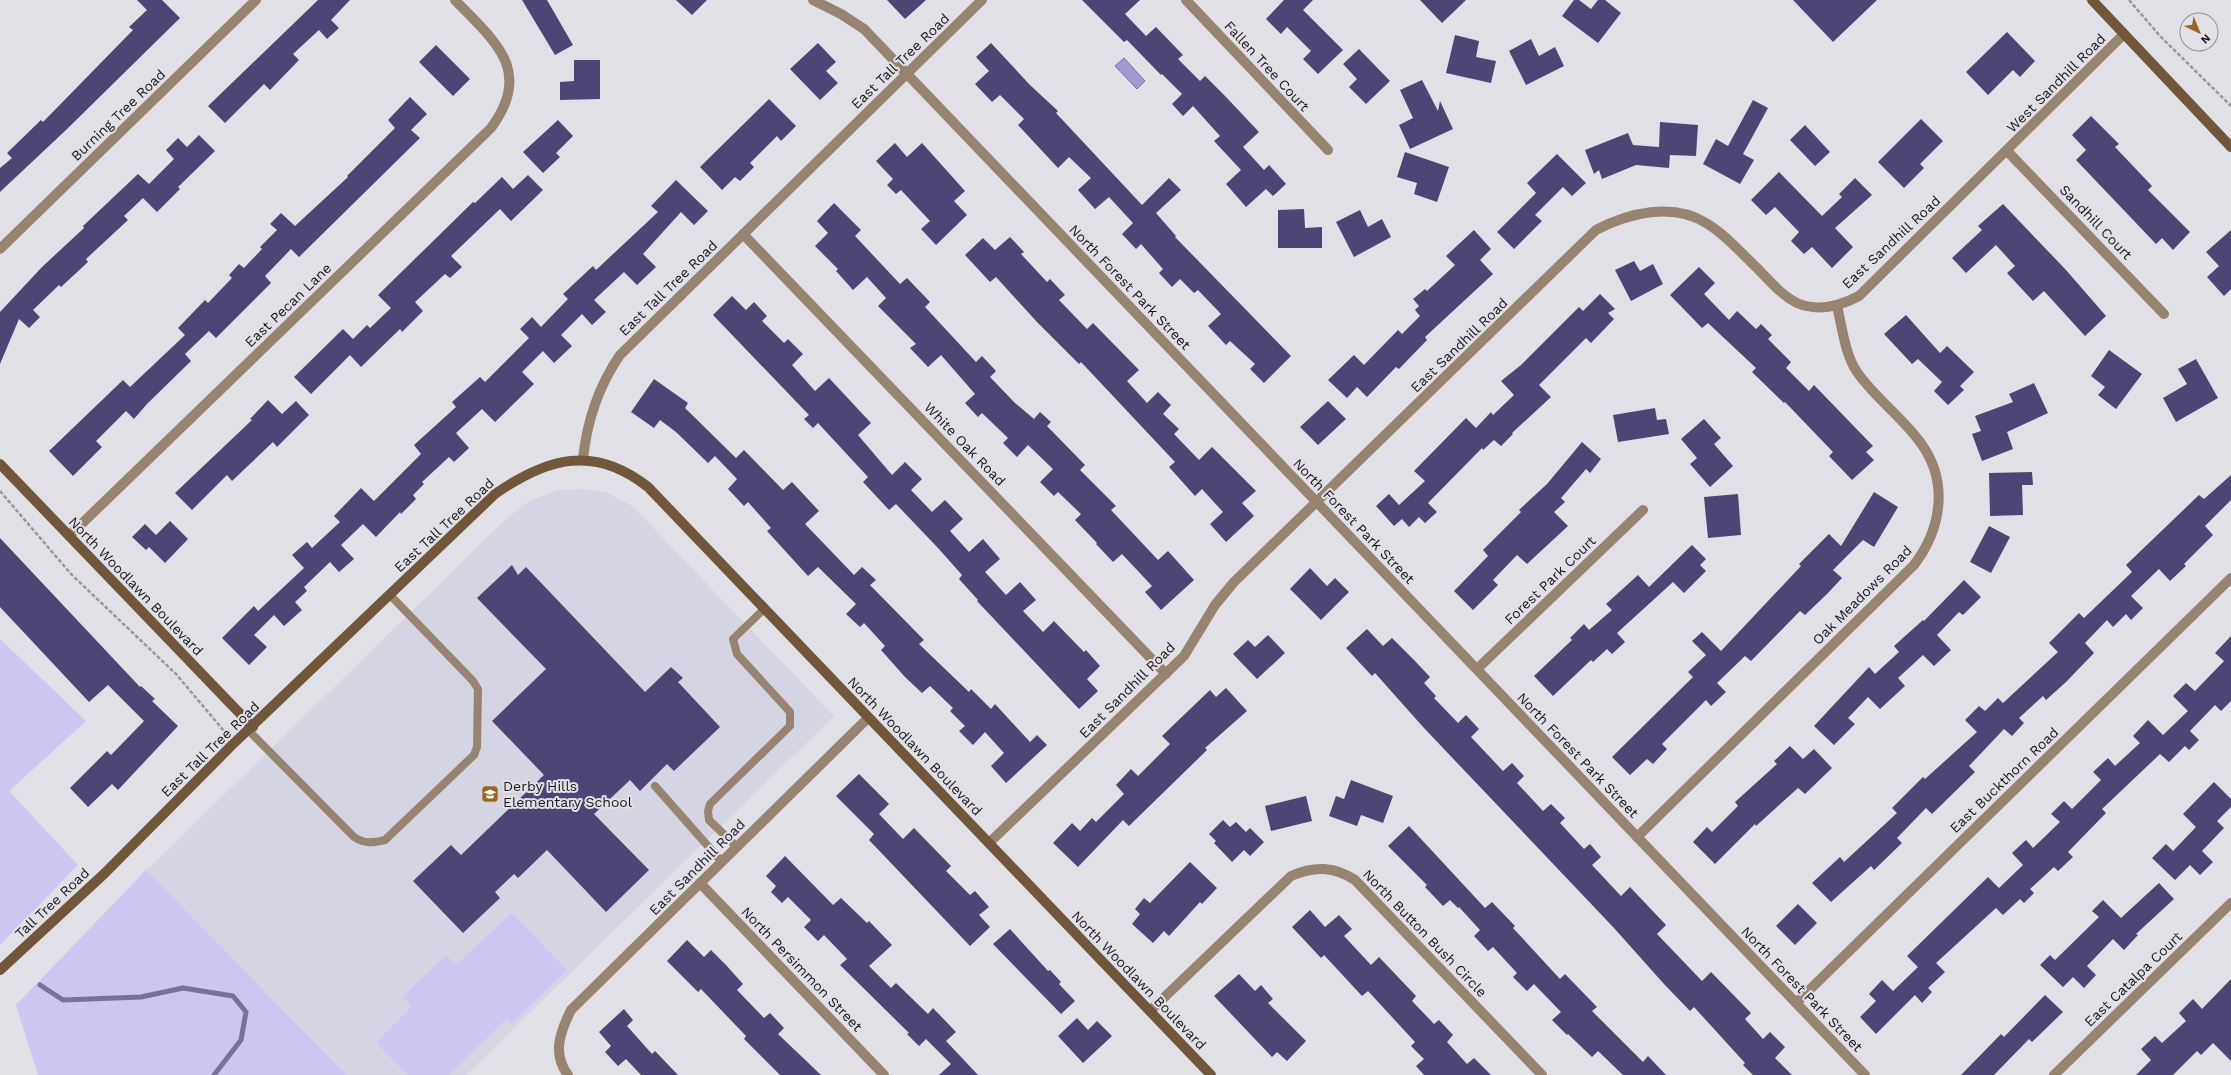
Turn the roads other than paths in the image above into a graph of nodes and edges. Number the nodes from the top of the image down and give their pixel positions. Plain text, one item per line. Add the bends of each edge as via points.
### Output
1 (256, 0) edge
2 (455, 0) edge
3 (813, 0) edge
4 (982, 0) edge
5 (1186, 0) edge
6 (2092, 0) edge
7 (2124, 34) junction
8 (907, 74) junction
9 (2231, 147) edge
10 (1328, 150) dead end
11 (2006, 151) junction
12 (743, 234) junction
13 (0, 249) edge
14 (1837, 306) junction
15 (2164, 314) dead end
16 (583, 459) junction
17 (0, 464) edge
18 (1317, 503) junction
19 (1643, 510) dead end
20 (69, 536) junction
21 (2231, 578) edge
22 (390, 595) junction
23 (764, 609) junction
24 (1477, 669) junction
25 (1166, 674) junction
26 (868, 718) junction
27 (251, 729) junction
28 (655, 786) dead end
29 (1637, 837) junction
30 (989, 843) junction
31 (737, 847) junction
32 (722, 862) junction
33 (105, 873) joint
34 (700, 883) junction
35 (2231, 903) edge
36 (0, 970) edge
37 (1796, 1003) junction
38 (1150, 1012) junction
39 (568, 1075) edge
40 (884, 1075) edge
41 (1211, 1075) edge
42 (1542, 1075) edge
43 (1865, 1075) edge
44 (2054, 1075) edge

1 - 13 street, Burning Tree Road
2 - 20 street, East Pecan Lane via 496,43 506,60 510,84 506,101 491,128
3 - 8 street, North Forest Park Street via 864,29
4 - 8 street, East Tall Tree Road
5 - 10 street, Fallen Tree Court
6 - 7 street
7 - 9 street
7 - 11 street, West Sandhill Road
8 - 12 street, East Tall Tree Road
8 - 18 street, North Forest Park Street
11 - 14 street, East Sandhill Road via 1859,296
11 - 15 street, Sandhill Court
12 - 16 street, East Tall Tree Road via 620,355 607,372 589,419
12 - 25 street, White Oak Road
14 - 18 street, East Sandhill Road via 1817,307 1798,303 1783,294 1728,240 1705,222 1692,216 1650,212 1618,219 1596,230
14 - 29 street, Oak Meadows Road via 1856,371 1919,441 1935,470 1939,487 1939,506 1930,542 1914,565
16 - 22 street, East Tall Tree Road via 560,462 536,470 495,494
16 - 23 street, North Woodlawn Boulevard via 613,467 648,488
17 - 20 street, North Woodlawn Boulevard
18 - 24 street, North Forest Park Street
18 - 25 street, East Sandhill Road via 1234,582 1215,605 1184,656
19 - 24 street, Forest Park Court
20 - 27 street, North Woodlawn Boulevard
21 - 37 street, East Buckthorn Road
22 - 27 street, East Tall Tree Road
22 - 27 lane via 478,689 477,747 474,755 385,840 363,842 354,837
23 - 26 street, North Woodlawn Boulevard
23 - 31 lane via 733,640 737,654 790,712 790,726 710,804 710,820
24 - 29 street, North Forest Park Street
25 - 30 street, East Sandhill Road
26 - 30 street, North Woodlawn Boulevard
26 - 31 street, East Sandhill Road
27 - 33 street, East Tall Tree Road
28 - 32 lane
29 - 37 street, North Forest Park Street
30 - 38 street, North Woodlawn Boulevard
31 - 32 street, East Sandhill Road
32 - 34 street, East Sandhill Road
33 - 36 street, Tall Tree Road
34 - 39 street, East Sandhill Road via 571,1010 565,1024 558,1057
34 - 40 street, North Persimmon Street
35 - 44 street, East Catalpa Court
37 - 43 street, North Forest Park Street
38 - 41 street, North Woodlawn Boulevard
38 - 42 street, North Button Bush Circle via 1291,876 1308,869 1334,869 1355,880

